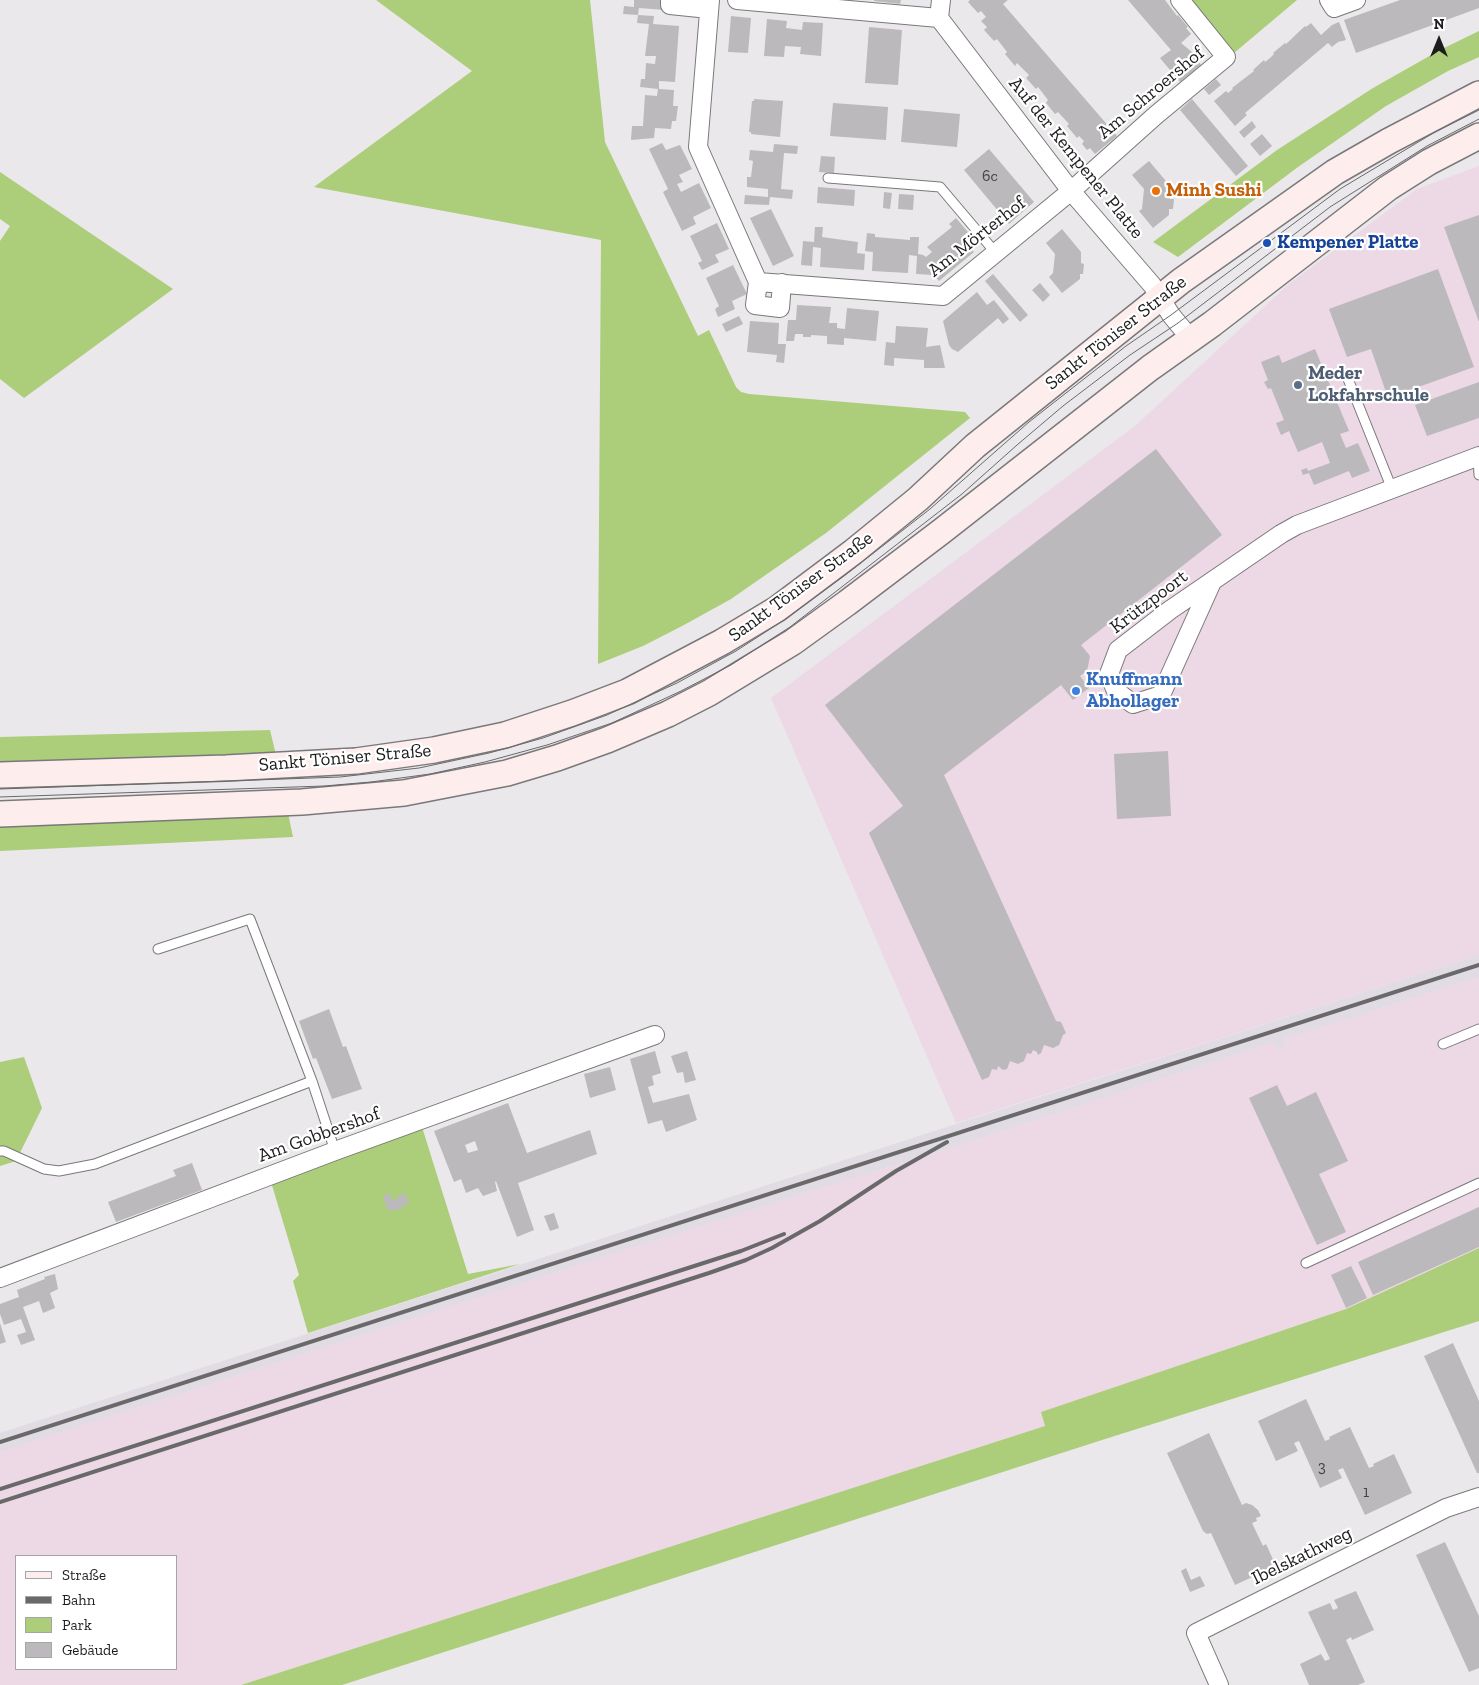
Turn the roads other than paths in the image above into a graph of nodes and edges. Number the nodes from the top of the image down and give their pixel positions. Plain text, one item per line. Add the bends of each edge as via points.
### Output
1 (670, 0) edge
2 (737, 0) edge
3 (941, 0) edge
4 (1180, 0) edge
5 (1329, 0) edge
6 (1356, 0) edge
7 (812, 3) edge
8 (709, 5) edge
9 (939, 18) junction
10 (1479, 94) edge
11 (1479, 136) edge
12 (828, 178) dead end
13 (1071, 191) junction
14 (995, 252) junction
15 (758, 282) junction
16 (782, 283) junction
17 (1160, 298) junction
18 (1190, 338) junction
19 (1346, 374) dead end
20 (1478, 456) edge
21 (1479, 475) edge
22 (1392, 489) junction
23 (1212, 582) junction
24 (0, 775) edge
25 (0, 814) edge
26 (158, 949) dead end
27 (1479, 1029) edge
28 (654, 1034) dead end
29 (1444, 1044) dead end
30 (312, 1081) junction
31 (0, 1151) edge
32 (335, 1151) junction
33 (1479, 1183) edge
34 (1306, 1263) dead end
35 (0, 1278) edge
36 (1479, 1497) edge
37 (1218, 1685) edge

1 - 8 street via 670,5
2 - 7 street
3 - 9 street
4 - 13 street, Am Schroershof via 1226,57
5 - 6 street via 1334,8
7 - 9 street
8 - 15 street via 698,147
9 - 13 street, Auf der Kempener Platte
10 - 17 main road, Sankt Töniser Straße via 1335,172
11 - 18 main road, Sankt Töniser Straße via 1388,188
12 - 14 lane via 940,187
13 - 14 street, Am Mörterhof
13 - 17 street, Auf der Kempener Platte via 1152,284
14 - 16 street, Am Mörterhof via 943,296
15 - 16 street, Am Mörterhof
15 - 16 street via 755,306 780,308
17 - 18 street, Auf der Kempener Platte
17 - 24 main road, Sankt Töniser Straße via 975,446 918,499 853,552 777,609 627,692 505,735 434,750 356,761
18 - 25 main road, Sankt Töniser Straße via 935,537 793,642 709,693 607,740 507,772 404,793 302,802
19 - 22 lane
20 - 21 lane
20 - 22 street, Krützpoort
22 - 23 street, Krützpoort via 1297,525
23 - 23 street, Krützpoort via 1118,650 1109,674 1116,691 1133,704 1161,695
26 - 30 lane via 250,919
27 - 29 lane
28 - 32 street, Am Gobbershof
30 - 31 lane via 95,1164 59,1171 44,1169
30 - 32 lane
32 - 35 street, Am Gobbershof
33 - 34 lane
36 - 37 street, Ibelskathweg via 1446,1508 1196,1633

